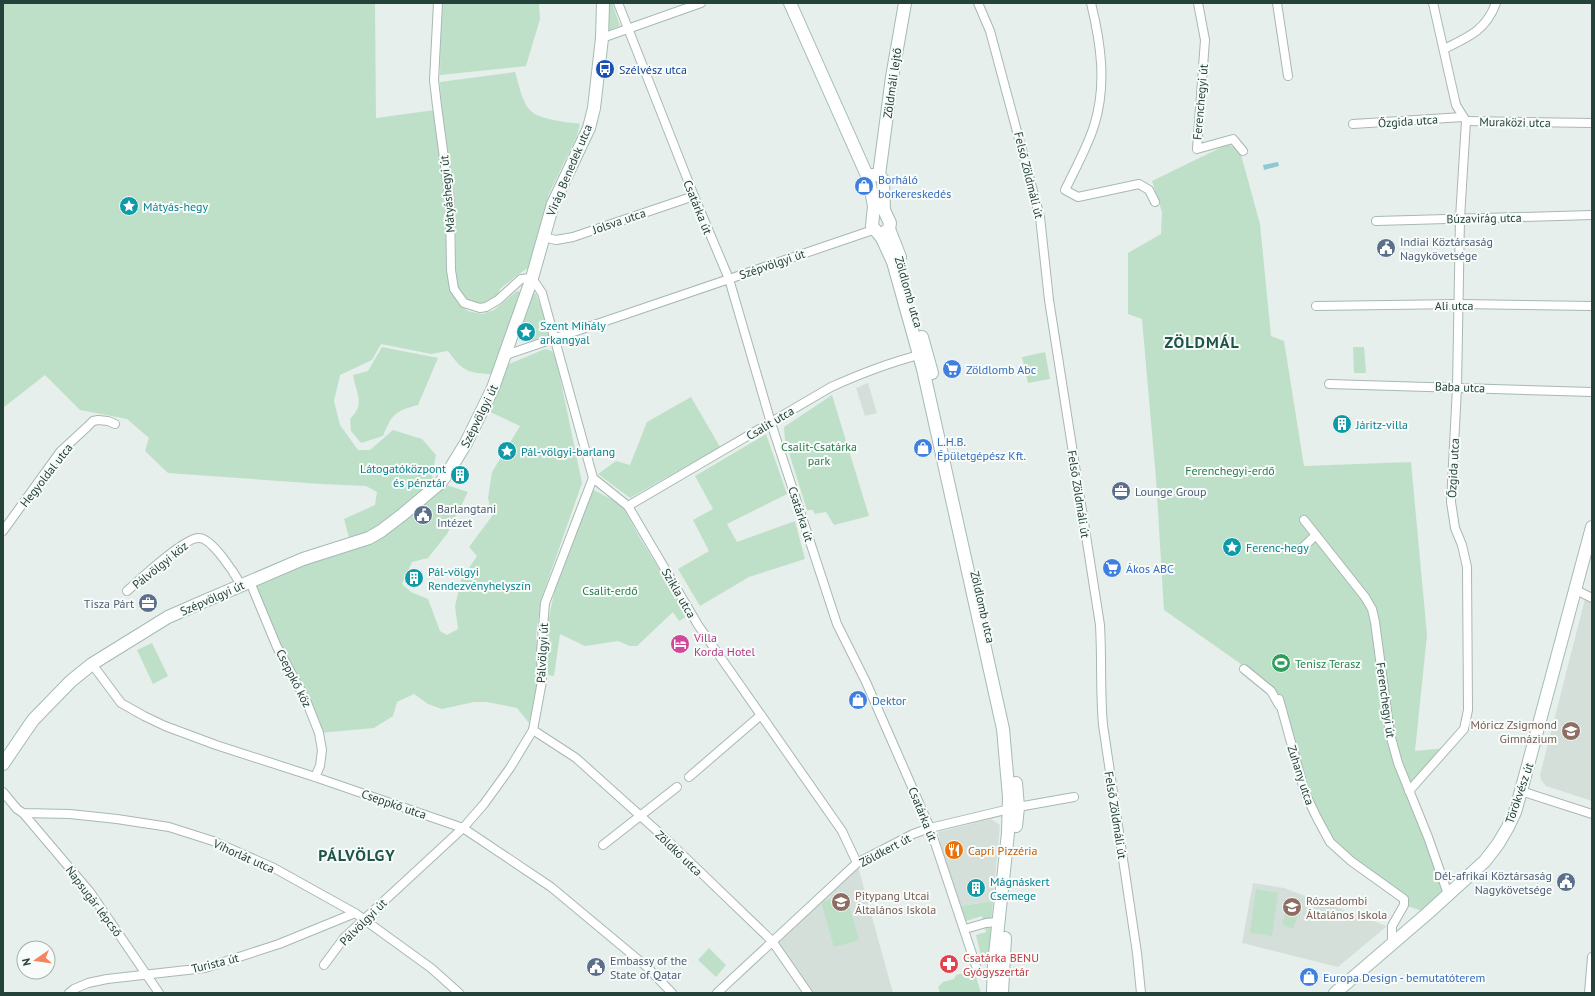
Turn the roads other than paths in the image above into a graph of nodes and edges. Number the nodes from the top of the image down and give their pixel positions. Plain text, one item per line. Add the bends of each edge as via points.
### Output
1 (438, 3) edge
2 (603, 3) edge
3 (618, 3) edge
4 (701, 3) edge
5 (790, 3) edge
6 (905, 3) edge
7 (978, 3) edge
8 (1090, 3) edge
9 (1198, 3) edge
10 (1277, 3) edge
11 (1433, 3) edge
12 (1496, 3) edge
13 (628, 28) junction
14 (602, 38) junction
15 (1444, 49) junction
16 (1288, 76) dead end
17 (1464, 119) junction
18 (1353, 124) dead end
19 (1592, 124) edge
20 (1243, 151) dead end
21 (876, 174) junction
22 (694, 196) junction
23 (1155, 202) dead end
24 (1592, 215) edge
25 (1460, 218) junction
26 (1376, 221) dead end
27 (878, 229) junction
28 (543, 237) junction
29 (532, 278) junction
30 (728, 279) junction
31 (1459, 304) junction
32 (1316, 306) dead end
33 (1592, 306) edge
34 (555, 338) junction
35 (923, 354) junction
36 (506, 355) junction
37 (1329, 384) dead end
38 (1457, 388) junction
39 (1592, 392) edge
40 (771, 423) junction
41 (115, 424) dead end
42 (593, 478) junction
43 (628, 506) junction
44 (1304, 520) dead end
45 (1592, 527) edge
46 (3, 531) edge
47 (1316, 535) junction
48 (1300, 550) dead end
49 (245, 583) junction
50 (1576, 590) junction
51 (127, 591) dead end
52 (1592, 598) edge
53 (92, 664) junction
54 (1244, 669) dead end
55 (761, 715) junction
56 (533, 730) junction
57 (3, 764) edge
58 (315, 777) junction
59 (689, 777) dead end
60 (677, 787) dead end
61 (1409, 791) junction
62 (1522, 791) junction
63 (3, 792) edge
64 (1074, 796) dead end
65 (1013, 809) junction
66 (23, 813) junction
67 (1592, 814) edge
68 (641, 816) junction
69 (463, 828) junction
70 (930, 828) junction
71 (603, 845) dead end
72 (857, 863) junction
73 (1448, 894) junction
74 (1005, 900) junction
75 (355, 913) junction
76 (365, 918) junction
77 (998, 922) junction
78 (965, 929) junction
79 (772, 941) junction
80 (1392, 943) junction
81 (1592, 957) edge
82 (324, 965) dead end
83 (976, 966) dead end
84 (147, 975) junction
85 (69, 993) edge
86 (159, 993) edge
87 (459, 993) edge
88 (672, 993) edge
89 (717, 993) edge
90 (808, 993) edge
91 (993, 993) edge
92 (1002, 993) edge
93 (1140, 993) edge
94 (1335, 993) edge
95 (1588, 993) edge

1 - 29 street, Mátyáshegyi út via 434,80 450,203 451,270 454,289 464,303 480,308 498,300 521,279
2 - 14 street, Virág Benedek utca
3 - 13 street, Csatárka út
4 - 13 street
5 - 21 street via 857,155
6 - 21 street, Zöldmáli lejtő
7 - 93 street, Felső Zöldmáli út via 990,31 1040,217 1049,300 1100,625 1103,725 1137,954
8 - 23 street via 1099,33 1102,86 1094,126 1065,190 1078,197 1139,184 1149,190
9 - 20 street, Ferenchegyi út via 1205,40 1197,149 1233,139
10 - 16 street
11 - 15 street, Muraközi utca
12 - 15 street via 1482,27 1470,37
13 - 14 street
13 - 22 street, Csatárka út
14 - 28 street, Virág Benedek utca via 594,108 589,128 553,204
15 - 17 street, Muraközi utca via 1456,105
17 - 18 street, Őzgida utca
17 - 19 street, Muraközi utca
17 - 25 street, Őzgida utca
21 - 27 street via 874,206
21 - 27 street via 883,180 884,210 890,219 890,226
22 - 28 street, Jolsva utca via 573,237 556,240
22 - 30 street, Csatárka út
24 - 25 street, Búzavirág utca
25 - 26 street, Búzavirág utca
25 - 31 street, Őzgida utca
27 - 30 street, Szépvölgyi út via 869,228 859,235
27 - 35 street, Zöldlomb utca via 888,248
28 - 29 street, Virág Benedek utca
29 - 34 street via 542,292
29 - 36 street, Virág Benedek utca
30 - 34 street, Szépvölgyi út
30 - 40 street, Csatárka út
31 - 32 street, Ali utca
31 - 33 street, Ali utca
31 - 38 street, Őzgida utca
34 - 36 street, Szépvölgyi út
34 - 42 street
35 - 40 street, Csalit utca via 860,374 811,398
35 - 65 street, Zöldlomb utca via 945,469 1003,729
36 - 49 street, Szépvölgyi út via 471,434 454,465 440,483 381,532 303,559
37 - 38 street, Baba utca
38 - 39 street, Baba utca
38 - 61 street, Őzgida utca via 1451,502 1454,528 1462,545 1467,567 1468,710 1464,729
40 - 43 street, Csalit utca
40 - 70 street, Csatárka út via 837,624 866,682
41 - 46 street, Hegyoldal utca via 108,421 93,421 60,452
42 - 43 street, Szikla utca
42 - 56 street, Pálvölgyi út via 545,603 541,652 542,681
43 - 55 street, Szikla utca via 698,625
44 - 47 street, Ferenchegyi út
45 - 50 street, Törökvész út
47 - 48 street
47 - 61 street, Ferenchegyi út via 1372,609 1390,734
49 - 51 street, Pálvölgyi köz via 207,541 192,538
49 - 53 street, Szépvölgyi út via 168,617
49 - 58 street, Cseppkő köz via 306,700 319,733 322,750 320,766
50 - 52 street
50 - 62 street, Törökvész út
53 - 57 street, Szépvölgyi út via 71,681 33,720
53 - 58 street, Cseppkő utca via 121,703 144,716 216,745
54 - 80 street, Zuhany utca via 1271,691 1280,704 1305,793 1330,842 1351,861 1404,899 1404,905 1392,926
55 - 59 street
55 - 72 street, Szikla utca via 842,831
56 - 68 street, Zöldkő utca via 576,758
56 - 69 street, Pálvölgyi út via 510,768
58 - 69 street, Cseppkő utca
60 - 68 street
61 - 73 street, Ferenchegyi út
62 - 67 street
62 - 73 street, Törökvész út via 1515,812 1498,844 1485,861
63 - 66 street
64 - 65 street, Zöldkert út
65 - 70 street, Zöldkert út
65 - 74 street, Zöldlomb utca via 1008,833
66 - 75 street, Vihorlát utca via 70,814 169,827 212,841 274,868
66 - 84 street, Napsugár lépcső via 90,892
68 - 71 street
68 - 79 street, Zöldkő utca
69 - 76 street, Pálvölgyi út
69 - 88 street, Cseppkő utca via 550,887 647,967
70 - 72 street, Zöldkert út
70 - 78 street, Csatárka út
72 - 79 street, Zöldkert út
73 - 80 street, Törökvész út
74 - 77 street, Zöldlomb utca
74 - 92 street, Zöldlomb utca
75 - 76 street, Vihorlát utca
75 - 84 street, Turista út via 279,944 205,968
76 - 82 street, Pálvölgyi út via 344,938
76 - 87 street, Vihorlát utca via 431,968
77 - 78 street
77 - 91 street, Zöldlomb utca
78 - 83 street, Csatárka út
79 - 89 street, Zöldkert út
79 - 90 street, Zöldkő utca
80 - 94 street, Törökvész út
81 - 95 street
84 - 85 street, Turista út via 88,983
84 - 86 street, Napsugár lépcső

